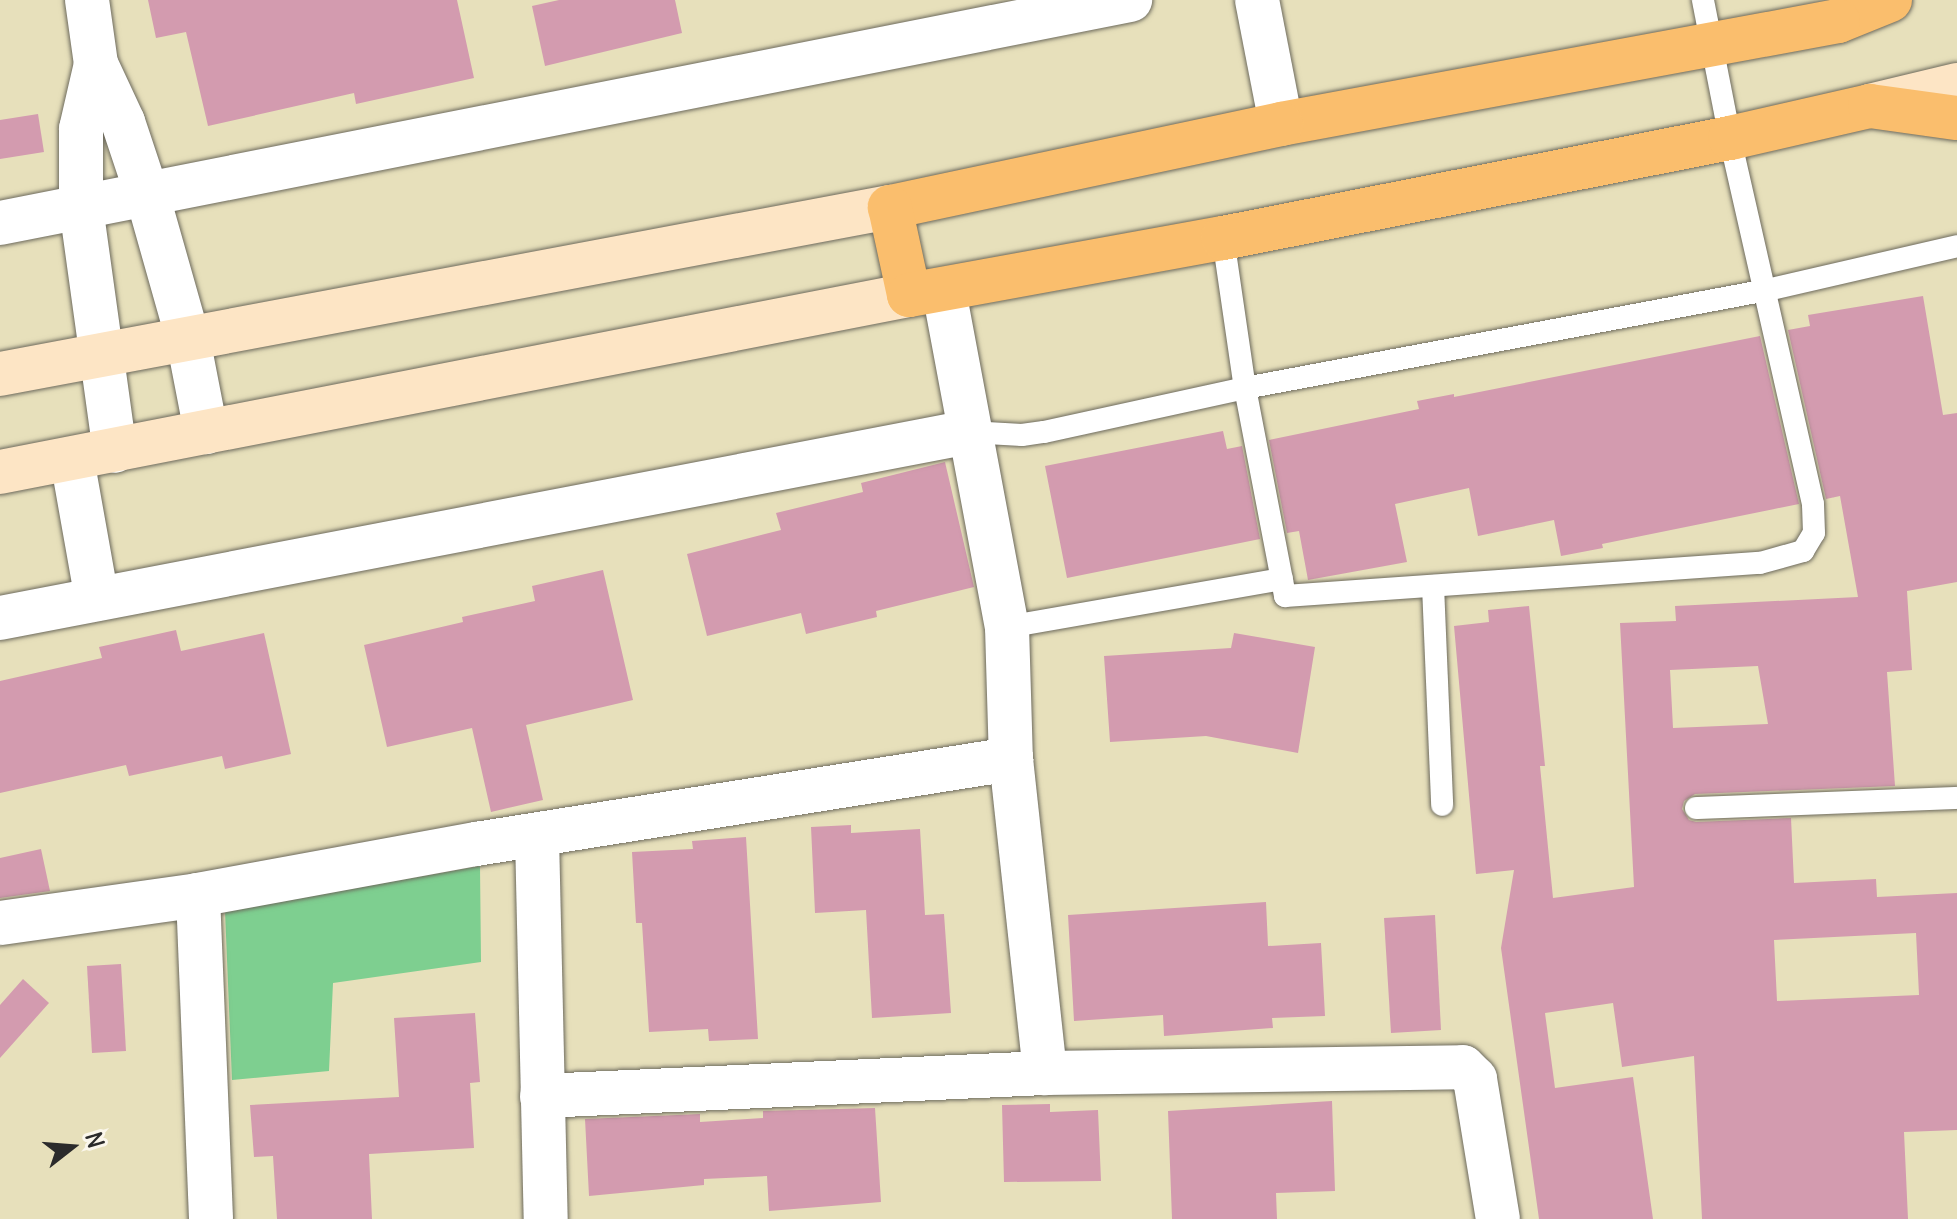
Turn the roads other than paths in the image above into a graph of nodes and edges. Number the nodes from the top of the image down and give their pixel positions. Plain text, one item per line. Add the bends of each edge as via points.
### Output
1 (87, 0) edge
2 (1130, 0) edge
3 (1257, 0) edge
4 (1703, 0) edge
5 (1890, 0) edge
6 (1714, 46) junction
7 (96, 64) junction
8 (1957, 85) edge
9 (1870, 106) junction
10 (1957, 118) edge
11 (1281, 124) junction
12 (1730, 138) junction
13 (147, 194) junction
14 (81, 207) junction
15 (890, 207) junction
16 (0, 223) edge
17 (1223, 238) junction
18 (1957, 246) edge
19 (1767, 290) junction
20 (926, 293) junction
21 (188, 339) junction
22 (100, 355) junction
23 (0, 374) edge
24 (1245, 388) junction
25 (206, 432) junction
26 (969, 432) junction
27 (115, 451) junction
28 (72, 459) junction
29 (0, 472) edge
30 (1282, 579) junction
31 (1433, 586) junction
32 (97, 599) junction
33 (0, 618) edge
34 (1007, 627) junction
35 (1011, 759) junction
36 (1957, 798) edge
37 (1442, 805) dead end
38 (1696, 808) dead end
39 (537, 836) junction
40 (198, 895) junction
41 (0, 923) edge
42 (1045, 1073) junction
43 (542, 1096) junction
44 (211, 1219) edge
45 (546, 1219) edge
46 (1498, 1219) edge

1 - 7 street
2 - 13 street
3 - 11 street
4 - 6 lane
5 - 6 main road via 1838,21
6 - 11 main road
6 - 12 lane
7 - 13 street
7 - 14 street via 81,129
8 - 9 main road
9 - 10 main road
9 - 12 main road
11 - 15 main road
12 - 17 main road
12 - 19 lane
13 - 14 street
13 - 21 street
14 - 16 street
14 - 22 street
15 - 20 main road
15 - 21 main road
17 - 20 main road
17 - 24 lane
18 - 19 lane
19 - 24 lane
19 - 31 lane via 1813,504 1814,533 1803,551 1760,563
20 - 25 main road
20 - 26 street
21 - 22 main road
21 - 25 street
22 - 23 main road
22 - 27 street
24 - 26 lane via 1044,432
24 - 30 lane
25 - 27 main road
26 - 32 street
26 - 34 street
27 - 28 main road
28 - 29 main road
28 - 32 street
30 - 31 lane via 1286,597
30 - 34 lane
31 - 37 lane
32 - 33 street
34 - 35 street
35 - 39 street
35 - 42 street
36 - 38 lane
39 - 40 street
39 - 43 street
40 - 41 street
40 - 44 street
42 - 43 street
42 - 46 street via 1463,1067 1475,1079
43 - 45 street

